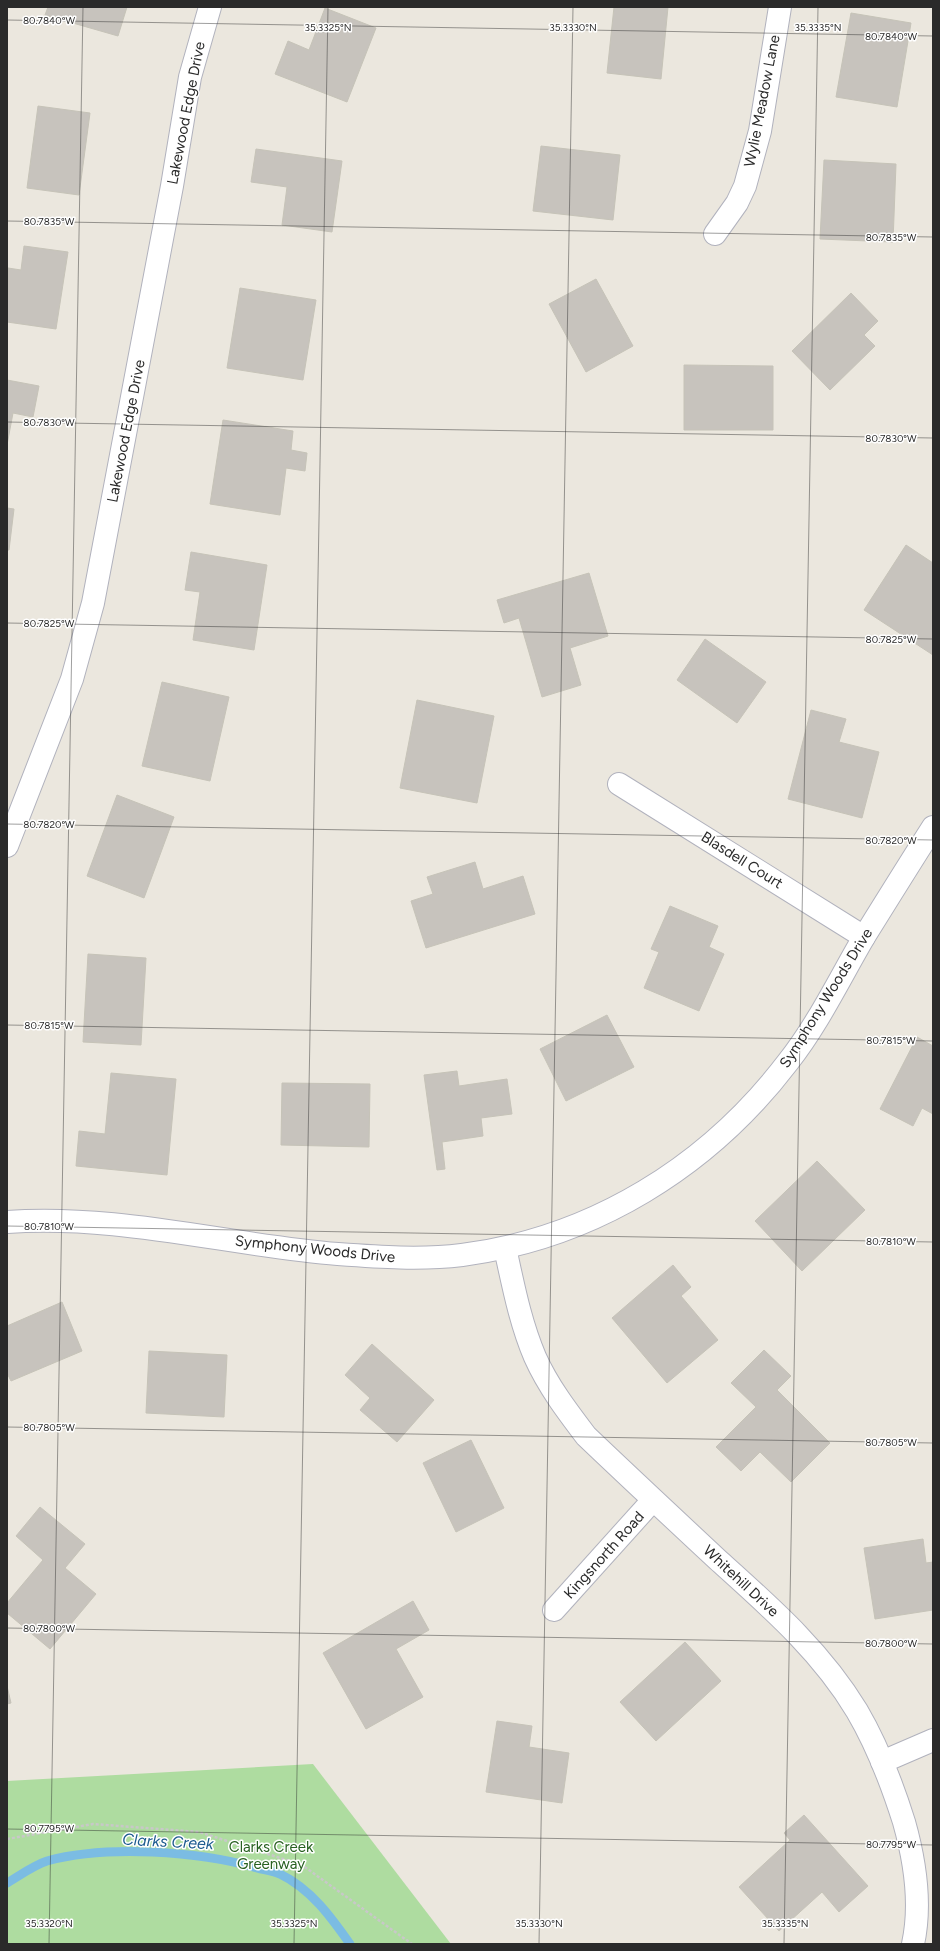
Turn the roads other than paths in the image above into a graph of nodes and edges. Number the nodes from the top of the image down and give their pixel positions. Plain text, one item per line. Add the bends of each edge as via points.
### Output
1 (210, 7) edge
2 (780, 7) edge
3 (715, 234) dead end
4 (619, 784) dead end
5 (933, 827) edge
6 (7, 846) edge
7 (864, 937) junction
8 (7, 1222) edge
9 (505, 1248) junction
10 (653, 1500) junction
11 (554, 1610) dead end
12 (933, 1740) edge
13 (882, 1762) junction
14 (914, 1944) edge

1 - 6 street, Lakewood Edge Drive via 190,77 172,186 93,602 72,678
2 - 3 street, Wylie Meadow Lane via 760,131 745,186 737,203
4 - 7 street, Blasdell Court
5 - 7 street, Symphony Woods Drive
7 - 9 street, Symphony Woods Drive via 789,1061 746,1112 698,1156 650,1189 591,1219 560,1232
8 - 9 street, Symphony Woods Drive via 43,1219 111,1223 334,1254 396,1258 459,1255
9 - 10 street, Whitehill Drive via 518,1308 535,1356 560,1402 586,1436
10 - 11 street, Kingsnorth Road
10 - 13 street, Whitehill Drive via 794,1629 853,1705
12 - 13 street
13 - 14 street, Whitehill Drive via 899,1805 917,1885 918,1905

